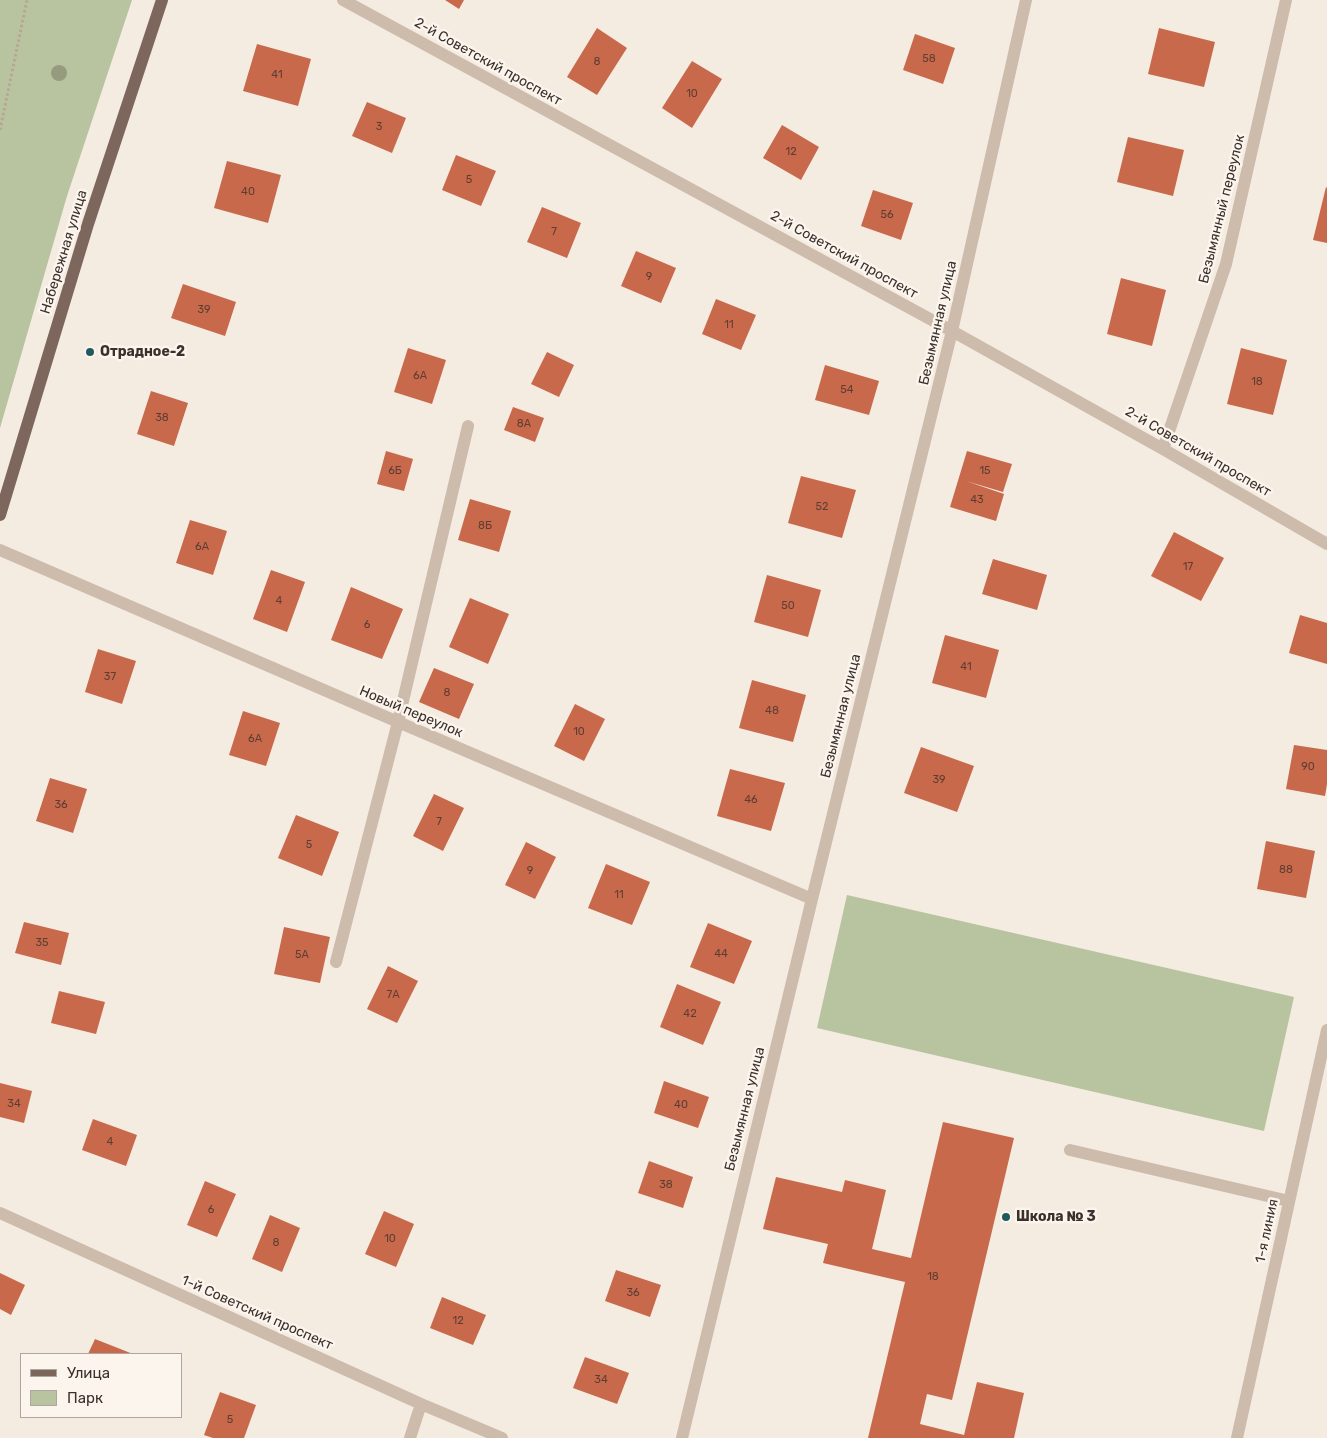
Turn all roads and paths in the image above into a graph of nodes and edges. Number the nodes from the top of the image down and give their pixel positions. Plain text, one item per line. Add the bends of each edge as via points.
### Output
1 (27, 0) edge
2 (162, 0) edge
3 (343, 0) edge
4 (1026, 0) edge
5 (1286, 0) edge
6 (0, 130) edge
7 (952, 331) junction
8 (468, 426) dead end
9 (1163, 449) junction
10 (0, 515) edge
11 (1327, 544) edge
12 (0, 550) edge
13 (398, 722) junction
14 (812, 898) junction
15 (336, 962) dead end
16 (1327, 1030) edge
17 (1070, 1150) dead end
18 (1289, 1201) junction
19 (0, 1213) edge
20 (421, 1404) junction
21 (410, 1438) edge
22 (502, 1438) edge
23 (682, 1438) edge
24 (1237, 1438) edge

1 - 6 path
2 - 10 main road, Набережная улица via 86,233
3 - 7 street, 2-й Советский проспект
4 - 7 street, Безымянная улица
5 - 9 street, Безымянный переулок via 1226,264
7 - 9 street, 2-й Советский проспект
7 - 14 street, Безымянная улица
8 - 13 street
9 - 11 street, 2-й Советский проспект
12 - 13 street, Новый переулок
13 - 14 street, Новый переулок
13 - 15 street
14 - 23 street, Безымянная улица
16 - 18 street, 1-я линия
17 - 18 street
18 - 24 street, 1-я линия
19 - 20 street, 1-й Советский проспект
20 - 21 street
20 - 22 street, 1-й Советский проспект

